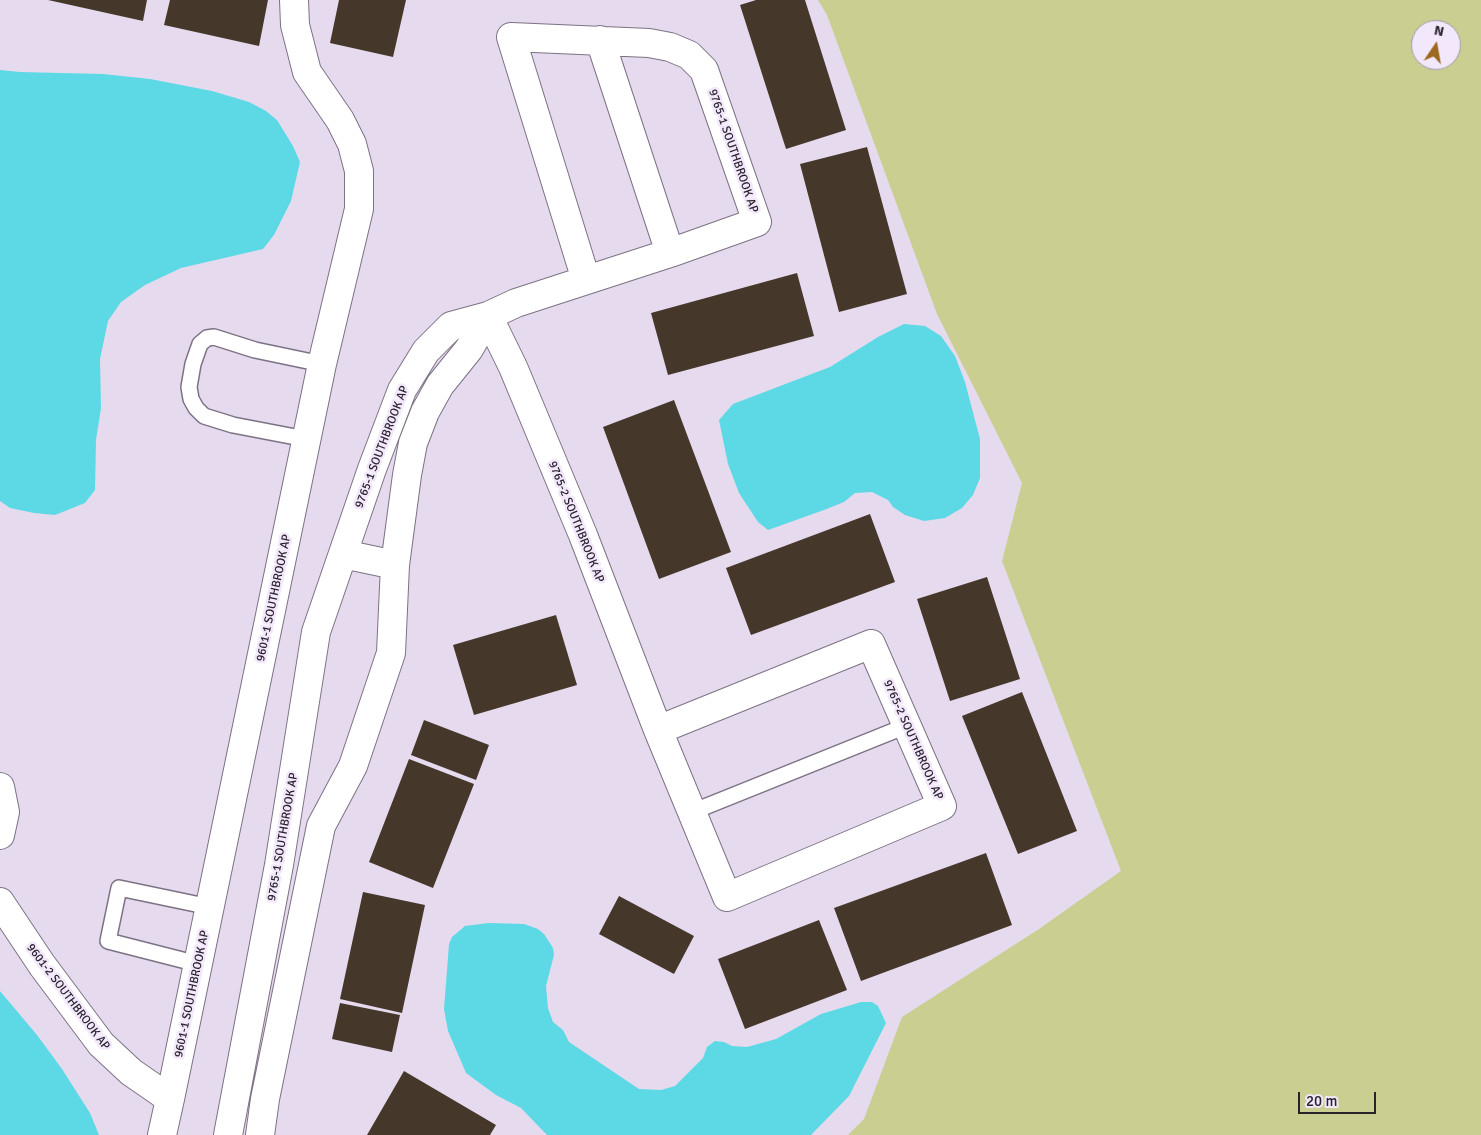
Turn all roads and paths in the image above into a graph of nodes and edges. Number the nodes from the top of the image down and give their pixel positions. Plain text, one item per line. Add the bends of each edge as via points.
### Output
1 (294, 0) edge
2 (600, 40) junction
3 (670, 253) junction
4 (586, 280) junction
5 (488, 316) junction
6 (322, 364) junction
7 (306, 439) junction
8 (343, 554) junction
9 (395, 564) junction
10 (906, 726) junction
11 (658, 730) junction
12 (0, 787) edge
13 (692, 812) junction
14 (0, 835) edge
15 (0, 902) edge
16 (210, 907) junction
17 (198, 964) junction
18 (170, 1099) junction
19 (232, 1133) edge
20 (162, 1135) edge
21 (260, 1135) edge

1 - 6 street, 9601-1 SOUTHBROOK AP via 294,26 307,72 340,120 352,144 359,170 359,209
2 - 3 street
2 - 3 street, 9765-1 SOUTHBROOK AP via 670,47 689,55 704,70 757,222
2 - 4 street, 9765-1 SOUTHBROOK AP via 511,37
3 - 4 street, 9765-1 SOUTHBROOK AP
4 - 5 street, 9765-1 SOUTHBROOK AP via 516,303
5 - 8 street, 9765-1 SOUTHBROOK AP via 451,326 426,350 402,390
5 - 9 street via 469,349 440,385 413,443
5 - 11 street, 9765-2 SOUTHBROOK AP via 513,367 579,527
6 - 7 street, 9601-1 SOUTHBROOK AP
6 - 7 lane via 255,350 214,337 200,344 193,364 189,387 191,399 204,416
7 - 16 street, 9601-1 SOUTHBROOK AP
8 - 9 street
8 - 19 street, 9765-1 SOUTHBROOK AP via 316,632
9 - 21 street via 391,653 353,766 321,826
10 - 11 street, 9765-2 SOUTHBROOK AP via 871,644
10 - 13 lane
10 - 13 street, 9765-2 SOUTHBROOK AP via 942,806 727,896
11 - 13 street, 9765-2 SOUTHBROOK AP
12 - 14 street via 5,812
15 - 18 street, 9601-2 SOUTHBROOK AP via 101,1044 131,1072
16 - 17 street, 9601-1 SOUTHBROOK AP
16 - 17 lane via 119,888 108,941
17 - 18 street, 9601-1 SOUTHBROOK AP
18 - 20 street, 9601-1 SOUTHBROOK AP

